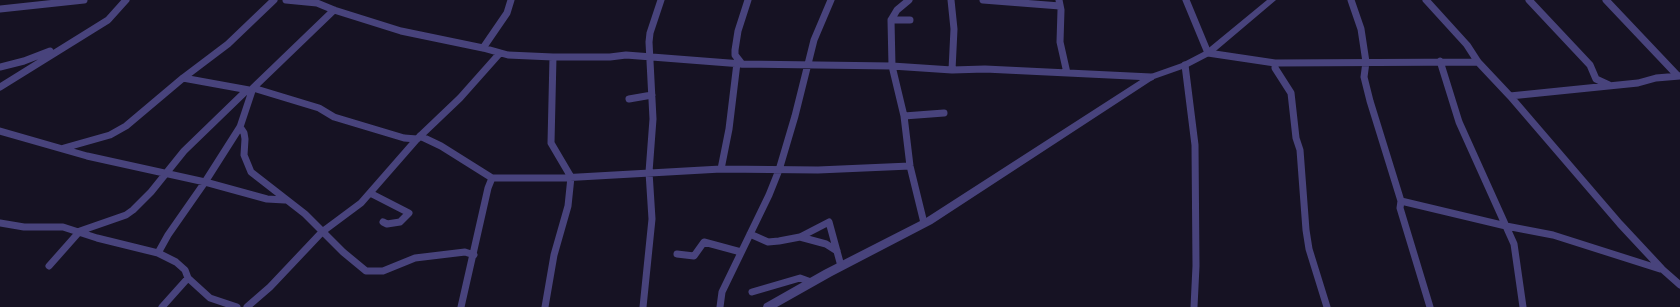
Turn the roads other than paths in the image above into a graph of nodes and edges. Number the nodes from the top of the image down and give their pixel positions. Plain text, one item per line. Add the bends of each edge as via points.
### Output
1 (84, 0) edge
2 (126, 0) edge
3 (274, 0) edge
4 (286, 0) edge
5 (511, 0) edge
6 (661, 0) edge
7 (748, 0) edge
8 (831, 0) edge
9 (909, 0) edge
10 (950, 0) edge
11 (983, 0) edge
12 (1186, 0) edge
13 (1272, 0) edge
14 (1351, 0) edge
15 (1426, 0) edge
16 (1529, 0) edge
17 (1606, 0) edge
18 (993, 1) edge
19 (315, 2) edge
20 (1059, 3) edge
21 (0, 9) edge
22 (334, 10) junction
23 (891, 20) junction
24 (910, 20) dead end
25 (65, 45) junction
26 (483, 48) junction
27 (500, 52) junction
28 (1208, 53) junction
29 (553, 57) junction
30 (650, 57) junction
31 (1440, 61) junction
32 (1366, 62) junction
33 (1478, 62) junction
34 (1275, 63) junction
35 (740, 64) junction
36 (807, 64) junction
37 (1185, 65) junction
38 (892, 66) junction
39 (0, 67) edge
40 (952, 70) junction
41 (1067, 73) junction
42 (1679, 76) edge
43 (1151, 77) junction
44 (183, 78) junction
45 (1596, 79) junction
46 (1614, 86) junction
47 (0, 87) edge
48 (1586, 89) junction
49 (250, 90) junction
50 (652, 95) junction
51 (1510, 96) junction
52 (629, 99) dead end
53 (944, 112) dead end
54 (904, 116) junction
55 (240, 127) junction
56 (0, 131) edge
57 (419, 138) junction
58 (64, 148) junction
59 (910, 166) junction
60 (721, 169) junction
61 (779, 170) junction
62 (649, 172) junction
63 (164, 174) junction
64 (571, 177) junction
65 (492, 178) junction
66 (205, 182) junction
67 (370, 193) junction
68 (285, 200) junction
69 (1401, 201) junction
70 (383, 222) dead end
71 (0, 223) edge
72 (924, 223) junction
73 (1506, 226) junction
74 (80, 232) junction
75 (322, 232) junction
76 (750, 234) junction
77 (800, 237) junction
78 (741, 252) junction
79 (837, 252) junction
80 (158, 253) junction
81 (676, 254) dead end
82 (474, 255) junction
83 (49, 266) dead end
84 (841, 266) junction
85 (1662, 269) junction
86 (188, 278) junction
87 (811, 282) junction
88 (1680, 285) edge
89 (752, 292) dead end
90 (162, 307) edge
91 (237, 307) edge
92 (247, 307) edge
93 (461, 307) edge
94 (545, 307) edge
95 (643, 307) edge
96 (720, 307) edge
97 (768, 307) edge
98 (1194, 307) edge
99 (1327, 307) edge
100 (1430, 307) edge
101 (1523, 307) edge

1 - 21 street
2 - 25 street via 108,20
3 - 44 street via 228,44
4 - 19 street
5 - 26 street via 507,13
6 - 30 street via 650,33
7 - 35 street via 735,50
8 - 36 street
9 - 23 street via 897,10
10 - 40 street via 954,29
11 - 18 street
12 - 28 street
13 - 28 street
14 - 32 street via 1361,29
15 - 33 street via 1467,45
16 - 45 street via 1590,65
17 - 42 street
18 - 20 street
19 - 22 street
20 - 41 street via 1060,42
22 - 26 street via 416,35
22 - 49 street
23 - 24 street
23 - 38 street
25 - 39 street via 24,61
25 - 47 street
26 - 27 street
27 - 29 street via 508,55
27 - 57 street via 460,98
28 - 34 street
28 - 37 street
29 - 30 street
29 - 64 street via 551,143
30 - 35 street
30 - 50 street
31 - 32 street
31 - 33 street
31 - 73 street via 1459,122
32 - 34 street
32 - 69 street via 1364,77 1370,101
33 - 51 street
34 - 99 street via 1275,68 1291,93 1295,132 1300,150 1306,230
35 - 36 street
35 - 60 street
36 - 38 street
36 - 61 street
37 - 43 street
37 - 98 street via 1195,145
38 - 40 street
38 - 54 street
40 - 41 street
41 - 43 street
42 - 46 street
43 - 72 street
44 - 49 street
44 - 58 street via 118,131
45 - 46 street
45 - 48 street
46 - 48 street
48 - 51 street
49 - 55 street
49 - 57 street via 319,108 334,117 404,138
49 - 63 street via 189,146
50 - 52 street
50 - 62 street
51 - 85 street via 1574,172
53 - 54 street
54 - 59 street
55 - 66 street
55 - 68 street via 245,139 244,155 251,172
56 - 58 street
57 - 65 street via 441,146
57 - 67 street
58 - 63 street
59 - 61 street
59 - 72 street
60 - 61 street
60 - 62 street
61 - 76 street
62 - 64 street
62 - 95 street via 652,218
63 - 66 street
63 - 74 street via 151,192 126,215
64 - 65 street
64 - 94 street via 568,206 554,255
65 - 82 street
66 - 68 street via 267,199
66 - 80 street
67 - 70 street via 409,213 400,222
67 - 75 street via 352,211
68 - 75 street via 305,214
69 - 73 street
69 - 100 street via 1400,208
71 - 74 street via 24,227 63,227
72 - 84 street
73 - 85 street via 1553,235
73 - 101 street via 1514,244
74 - 80 street
74 - 83 street
75 - 82 street via 370,272 383,271 415,258 465,252
75 - 92 street via 270,287
76 - 77 street via 768,242
76 - 78 street
77 - 79 street via 826,244
77 - 79 street via 829,222
78 - 81 street via 704,242 694,256
78 - 96 street via 722,292
79 - 84 street
80 - 86 street via 176,262 185,270
82 - 93 street
84 - 87 street
85 - 88 street
86 - 90 street
86 - 91 street via 210,298
87 - 89 street via 800,278
87 - 97 street

